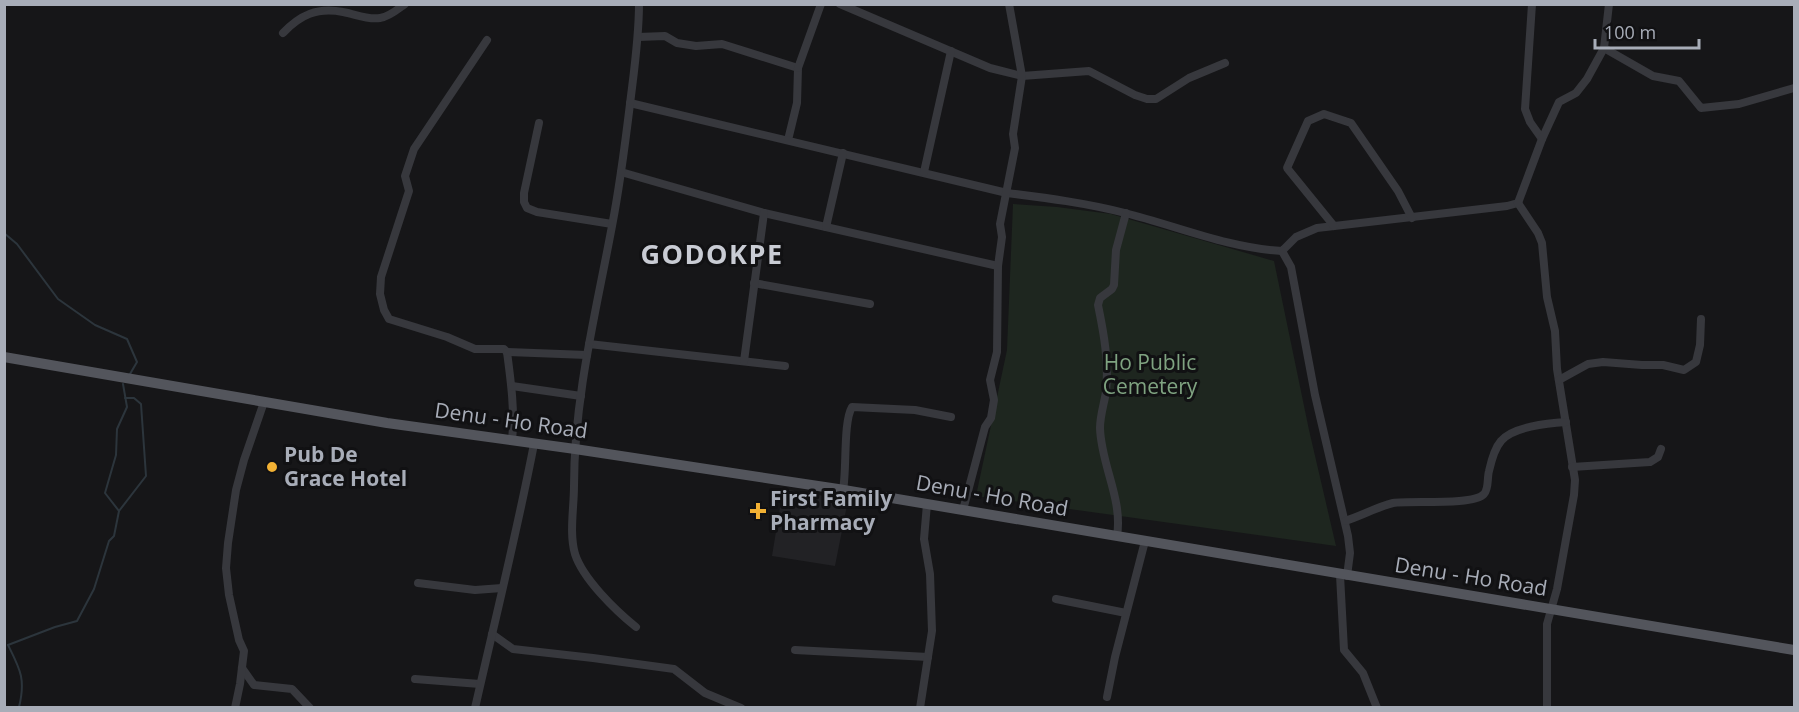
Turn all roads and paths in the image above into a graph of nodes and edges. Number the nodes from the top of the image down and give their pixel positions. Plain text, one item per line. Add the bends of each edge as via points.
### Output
1 (405, 4) edge
2 (639, 4) edge
3 (810, 4) edge
4 (821, 4) edge
5 (840, 4) edge
6 (1009, 4) edge
7 (1532, 4) edge
8 (1609, 5) edge
9 (854, 7) edge
10 (817, 15) junction
11 (283, 33) dead end
12 (638, 37) junction
13 (487, 40) dead end
14 (1604, 48) junction
15 (951, 51) junction
16 (1225, 63) dead end
17 (798, 68) junction
18 (1022, 76) junction
19 (1794, 88) edge
20 (630, 103) junction
21 (539, 123) dead end
22 (1542, 139) junction
23 (788, 140) junction
24 (843, 153) junction
25 (621, 172) junction
26 (924, 172) junction
27 (1007, 193) junction
28 (1518, 203) junction
29 (764, 213) junction
30 (1126, 213) junction
31 (1412, 218) junction
32 (612, 224) junction
33 (1334, 226) junction
34 (826, 227) junction
35 (1282, 251) junction
36 (998, 266) junction
37 (754, 283) junction
38 (870, 304) dead end
39 (1701, 319) dead end
40 (589, 344) junction
41 (507, 352) junction
42 (587, 355) junction
43 (4, 357) edge
44 (744, 361) junction
45 (785, 366) dead end
46 (1559, 381) junction
47 (512, 386) junction
48 (581, 396) junction
49 (264, 402) junction
50 (951, 417) dead end
51 (1566, 422) junction
52 (512, 441) junction
53 (534, 444) junction
54 (575, 449) junction
55 (1661, 449) dead end
56 (1572, 467) junction
57 (843, 490) junction
58 (927, 504) junction
59 (963, 510) junction
60 (1345, 521) junction
61 (1117, 536) junction
62 (1145, 541) junction
63 (1343, 575) junction
64 (418, 583) dead end
65 (502, 588) junction
66 (1056, 599) dead end
67 (1551, 609) junction
68 (1126, 613) junction
69 (636, 627) dead end
70 (492, 634) junction
71 (795, 650) dead end
72 (1794, 650) edge
73 (928, 657) junction
74 (242, 668) junction
75 (415, 679) dead end
76 (480, 684) junction
77 (1107, 697) dead end
78 (235, 708) edge
79 (310, 708) edge
80 (475, 708) edge
81 (741, 708) edge
82 (920, 708) edge
83 (1377, 708) edge
84 (1546, 708) edge

1 - 11 street via 381,18 317,12 296,20
2 - 12 street
3 - 10 street
4 - 10 street
5 - 9 street
6 - 18 street
7 - 22 street via 1525,109
8 - 14 street
9 - 15 street
10 - 17 street
12 - 17 street via 665,36 696,46 722,44
12 - 20 street
13 - 41 street via 414,149 405,176 409,191 381,277 380,294 389,319 475,349
14 - 19 street via 1653,76 1679,81 1701,108 1739,104
14 - 22 street via 1582,86 1559,102
15 - 18 street via 990,68
15 - 26 street
16 - 18 street via 1189,78 1156,99 1135,95 1089,71
17 - 23 street via 797,103
18 - 27 street
20 - 23 street
20 - 25 street
21 - 32 street via 524,193 527,208
22 - 28 street
23 - 24 street
24 - 26 street
24 - 34 street
25 - 29 street
25 - 32 street
26 - 27 street
27 - 30 street
27 - 36 street via 1000,224
28 - 31 street
28 - 46 street via 1542,243
29 - 34 street
29 - 37 street
30 - 35 street via 1257,249
30 - 61 street via 1116,250 1114,285 1098,304 1106,346 1106,393 1100,426 1118,507
31 - 33 street
31 - 33 street via 1351,123 1324,114 1308,121 1287,168
32 - 40 street
33 - 35 street via 1296,237
34 - 36 street
35 - 60 street via 1291,267 1315,395
36 - 59 street via 997,352 990,380 994,400
37 - 38 street
37 - 44 street
39 - 46 street via 1696,362 1684,370 1663,364 1603,362 1588,364
40 - 42 street
40 - 44 street
41 - 42 street
41 - 47 street
42 - 48 street
43 - 49 main road, Denu - Ho Road
44 - 45 street
46 - 51 street
47 - 48 street
47 - 52 street
48 - 54 street
49 - 52 main road, Denu - Ho Road
49 - 74 street via 236,490 228,543 226,568 233,616 244,651
50 - 57 street via 915,410 852,407
51 - 56 street
51 - 60 street via 1538,425 1502,439 1486,490 1479,497 1392,504
52 - 53 main road, Denu - Ho Road
53 - 54 main road, Denu - Ho Road
53 - 65 street
54 - 57 main road, Denu - Ho Road
54 - 69 street via 575,554 603,595
55 - 56 street via 1658,458 1650,462
56 - 67 street via 1574,495
57 - 58 main road, Denu - Ho Road
58 - 59 main road, Denu - Ho Road
58 - 73 street via 924,539 932,606
59 - 61 main road, Denu - Ho Road
60 - 63 street via 1350,553
61 - 62 main road, Denu - Ho Road
62 - 63 main road, Denu - Ho Road
62 - 68 street
63 - 67 main road, Denu - Ho Road
63 - 83 street via 1344,650 1361,668
64 - 65 street via 475,590
65 - 70 street
66 - 68 street
67 - 72 main road, Denu - Ho Road
67 - 84 street via 1547,624
68 - 77 street
70 - 76 street
70 - 81 street via 513,649 674,669 705,693
71 - 73 street
73 - 82 street
74 - 78 street
74 - 79 street via 254,684 292,689
75 - 76 street
76 - 80 street

